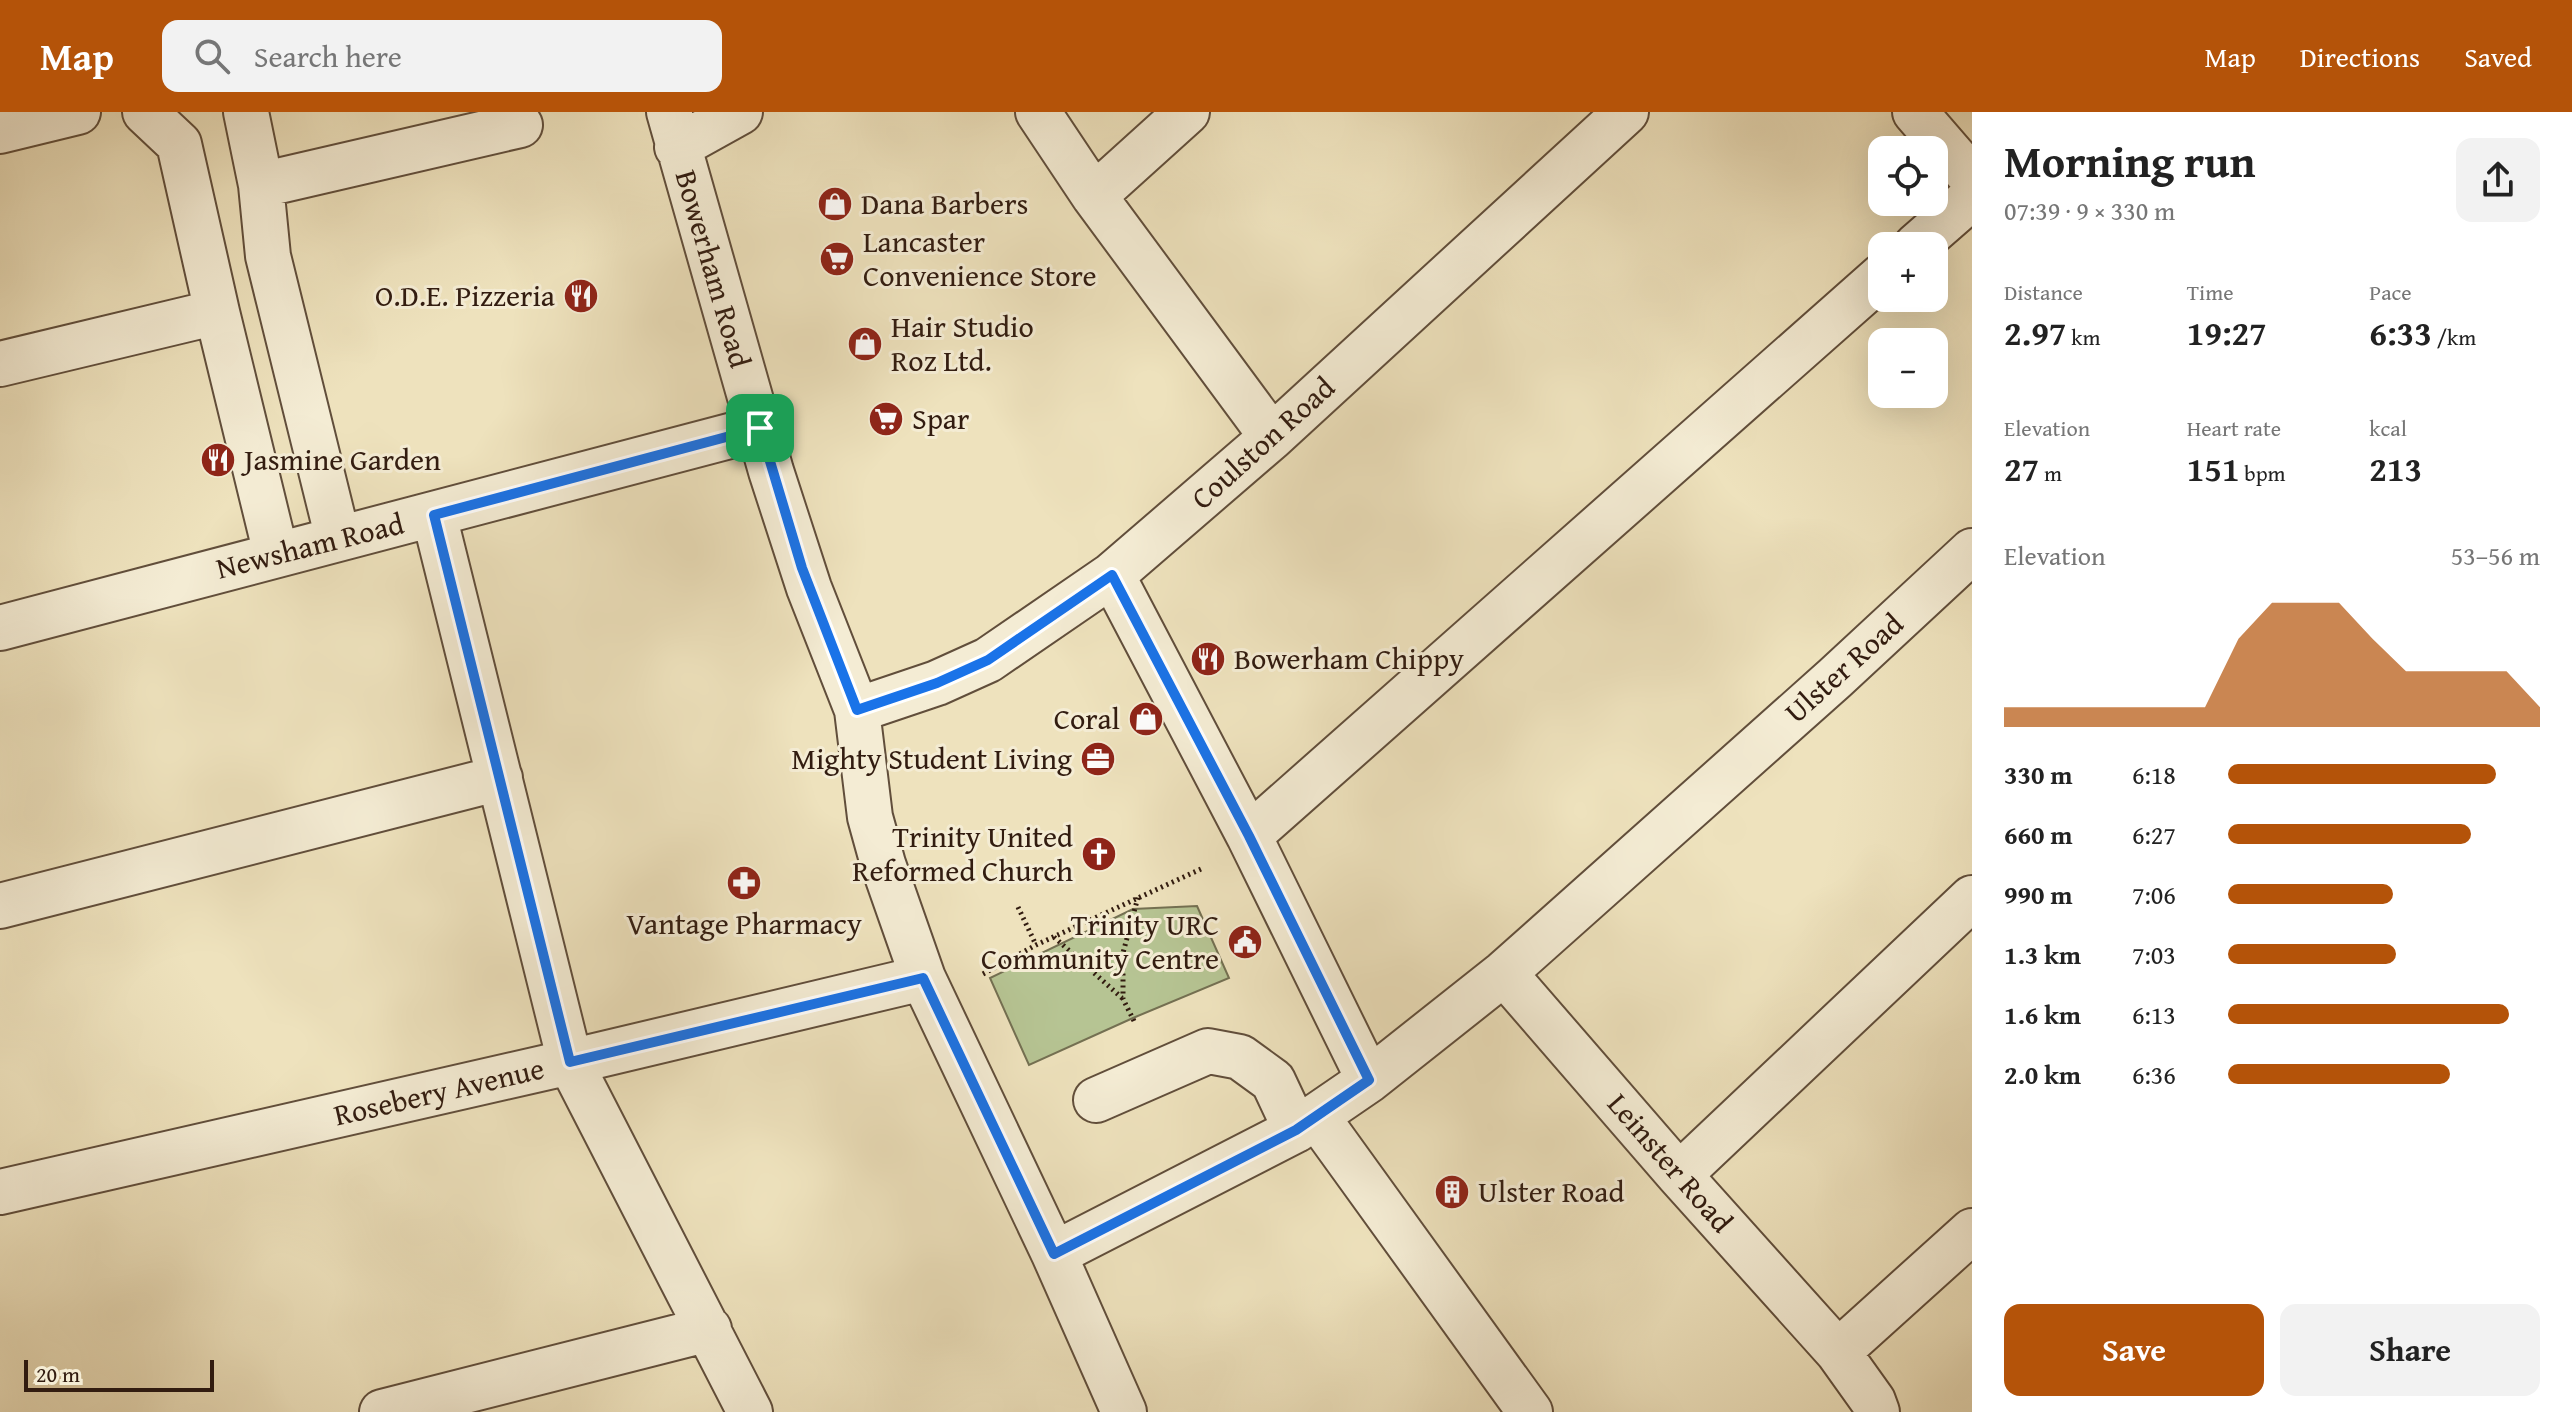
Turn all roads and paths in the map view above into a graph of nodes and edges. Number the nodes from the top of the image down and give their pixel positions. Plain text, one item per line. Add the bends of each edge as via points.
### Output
1 (78, 112) edge
2 (145, 112) edge
3 (246, 112) edge
4 (740, 112) edge
5 (1038, 112) edge
6 (1187, 112) edge
7 (1626, 112) edge
8 (1915, 112) edge
9 (520, 125) dead end
10 (673, 130) edge
11 (0, 131) edge
12 (1972, 178) edge
13 (261, 185) junction
14 (1094, 196) junction
15 (1972, 197) edge
16 (1932, 232) edge
17 (1868, 288) edge
18 (217, 312) junction
19 (0, 364) edge
20 (760, 428) junction
21 (1272, 437) junction
22 (434, 515) junction
23 (338, 539) junction
24 (1972, 551) edge
25 (276, 554) junction
26 (1112, 575) junction
27 (0, 628) edge
28 (857, 710) junction
29 (500, 778) junction
30 (1249, 836) junction
31 (1201, 869) dead end
32 (1138, 897) junction
33 (1972, 898) edge
34 (0, 906) edge
35 (1018, 907) dead end
36 (1054, 937) junction
37 (1036, 945) junction
38 (1504, 973) junction
39 (931, 994) junction
40 (1123, 999) junction
41 (570, 1062) junction
42 (1158, 1073) junction
43 (1369, 1080) junction
44 (1096, 1100) dead end
45 (1306, 1124) junction
46 (1679, 1175) junction
47 (0, 1192) edge
48 (1972, 1231) edge
49 (1054, 1254) junction
50 (709, 1329) junction
51 (1838, 1352) junction
52 (382, 1412) edge
53 (750, 1412) edge
54 (1124, 1412) edge
55 (1530, 1412) edge
56 (1877, 1412) edge

1 - 11 street
2 - 18 street via 179,144
3 - 13 street
4 - 10 street
5 - 14 street
6 - 14 street
7 - 21 street, Coulston Road
8 - 12 street
9 - 13 street
10 - 20 street, Bowerham Road
13 - 23 street via 268,256
14 - 21 street
15 - 16 street
17 - 30 street
18 - 19 street
18 - 25 street
20 - 22 street, Newsham Road
20 - 28 street, Bowerham Road via 806,578
21 - 26 street, Coulston Road
22 - 23 street, Newsham Road
22 - 29 street
23 - 25 street, Newsham Road
24 - 38 street, Ulster Road
25 - 27 street, Newsham Road
26 - 28 street, Coulston Road via 988,660
26 - 30 street
28 - 39 street, Bowerham Road via 870,817
29 - 34 street
29 - 41 street
30 - 43 street
31 - 32 path
32 - 36 path
32 - 40 path via 1123,953
33 - 46 street
35 - 37 path
36 - 37 path
36 - 40 path
37 - 39 path
38 - 43 street, Ulster Road
38 - 46 street, Leinster Road
39 - 41 street, Rosebery Avenue
39 - 49 street, Bowerham Road
40 - 42 path
41 - 47 street, Rosebery Avenue
41 - 50 street
42 - 44 street
42 - 45 street via 1208,1051 1240,1057 1273,1081
43 - 45 street, Ulster Road
45 - 49 street, Ulster Road
45 - 55 street
46 - 51 street, Leinster Road
48 - 51 street
49 - 54 street, Bowerham Road
50 - 52 street
50 - 53 street
51 - 56 street, Leinster Road

